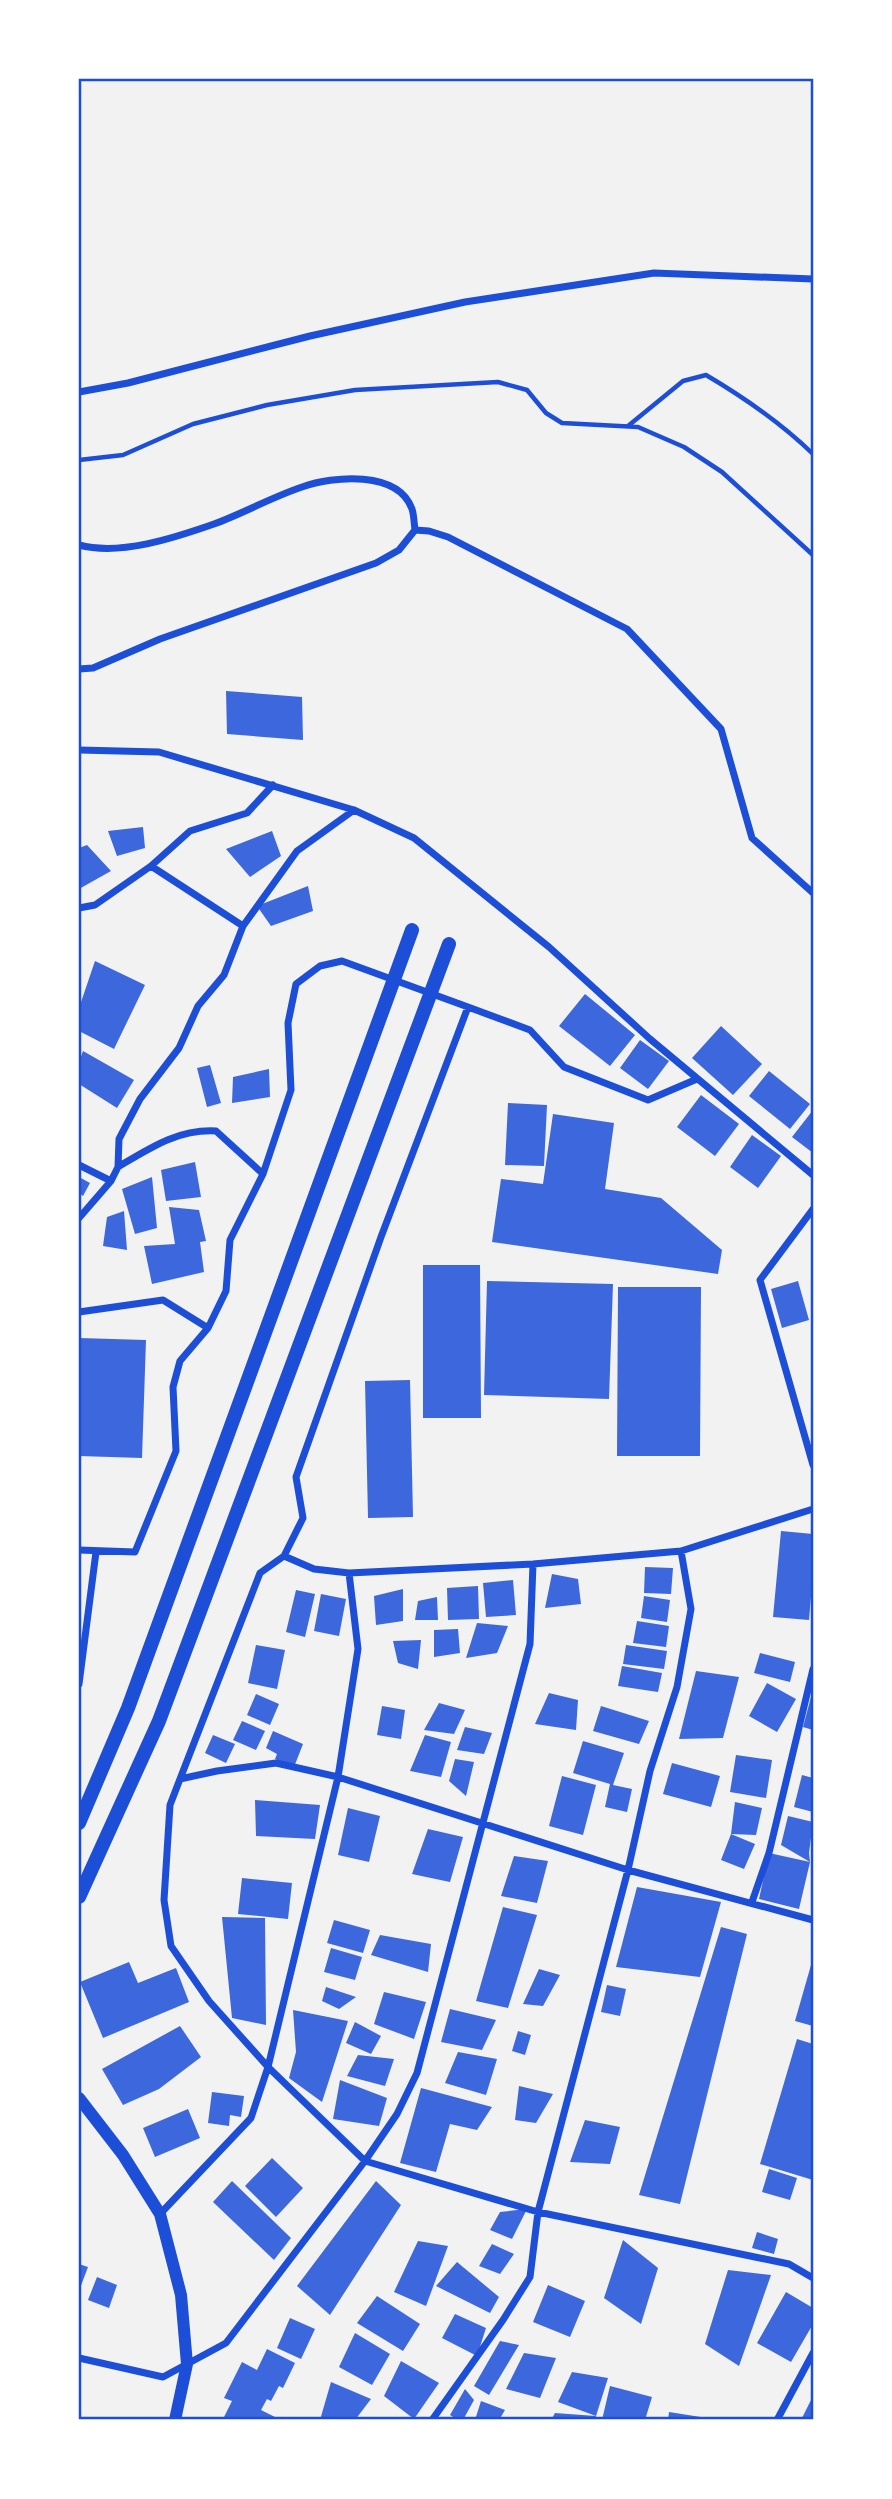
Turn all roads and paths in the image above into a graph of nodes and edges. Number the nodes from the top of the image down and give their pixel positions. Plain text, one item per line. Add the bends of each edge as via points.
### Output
1 (813, 279) edge
2 (79, 392) edge
3 (627, 426) junction
4 (813, 454) edge
5 (79, 460) edge
6 (415, 530) junction
7 (79, 545) edge
8 (813, 555) edge
9 (79, 670) edge
10 (79, 750) edge
11 (272, 785) junction
12 (354, 810) junction
13 (151, 866) junction
14 (813, 893) edge
15 (79, 908) edge
16 (243, 926) junction
17 (412, 929) dead end
18 (449, 943) dead end
19 (468, 1007) junction
20 (697, 1079) junction
21 (79, 1165) edge
22 (118, 1167) junction
23 (263, 1174) junction
24 (813, 1175) edge
25 (111, 1181) junction
26 (813, 1209) edge
27 (79, 1218) edge
28 (79, 1312) edge
29 (208, 1328) junction
30 (813, 1465) edge
31 (813, 1509) edge
32 (79, 1550) edge
33 (681, 1550) junction
34 (96, 1552) junction
35 (284, 1556) junction
36 (533, 1564) junction
37 (349, 1573) junction
38 (813, 1669) edge
39 (79, 1684) edge
40 (338, 1777) junction
41 (180, 1779) junction
42 (79, 1824) edge
43 (484, 1825) junction
44 (628, 1870) junction
45 (79, 1897) edge
46 (752, 1902) junction
47 (813, 1920) edge
48 (268, 2067) junction
49 (79, 2098) edge
50 (365, 2161) junction
51 (538, 2212) junction
52 (160, 2214) junction
53 (813, 2278) edge
54 (813, 2353) edge
55 (79, 2358) edge
56 (187, 2364) junction
57 (175, 2420) edge
58 (432, 2420) edge
59 (777, 2420) edge

1 - 2 street via 654,273 465,302
3 - 4 path via 683,382 706,375 787,428
3 - 5 path via 562,423 546,413 527,390 498,382 355,390 267,405 193,424 123,455
3 - 8 path via 684,447 722,472
6 - 7 street via 412,508 396,489 375,479 344,480 304,486 213,524 137,547
6 - 9 street via 400,550 376,562
6 - 14 street via 448,537 627,629 721,729 752,838
10 - 11 street via 159,751
11 - 12 street
11 - 13 street via 247,813 190,831
12 - 16 street via 297,851
12 - 20 street via 414,838 550,947
13 - 15 street via 95,905
13 - 16 street
16 - 22 street via 224,975 198,1006 178,1048 140,1099 119,1139
17 - 42 main road via 128,1708
18 - 45 main road via 159,1721
19 - 20 street via 530,1030 564,1067 648,1100
19 - 23 street via 342,961 320,966 296,984 288,1023 291,1090
19 - 35 street via 296,1477 303,1518
20 - 24 street
21 - 25 street
22 - 23 street via 159,1142 196,1130 216,1131
22 - 25 street
23 - 29 street via 230,1241 226,1291
25 - 27 street
26 - 30 street via 760,1280
28 - 29 street via 163,1300
29 - 34 street via 180,1361 173,1387 176,1451 135,1552
31 - 33 street
32 - 34 street
33 - 36 street
33 - 44 street via 691,1609 677,1687 650,1772
34 - 39 street
35 - 37 street via 314,1569
35 - 41 street via 260,1573
36 - 37 street
36 - 43 street via 530,1644
37 - 40 street via 358,1649
38 - 46 street via 769,1853
40 - 41 street via 276,1763
40 - 43 street
40 - 48 street
41 - 48 street via 170,1805 164,1900 171,1946 208,2001
43 - 44 street
43 - 50 street via 416,2073 397,2113
44 - 46 street
44 - 51 street
46 - 47 street
48 - 50 street
48 - 52 street via 251,2119
49 - 52 street
50 - 51 street
50 - 56 street via 226,2343
51 - 53 street via 789,2264
51 - 58 street via 530,2277
52 - 56 street via 181,2295
54 - 59 street
55 - 56 street via 163,2377
56 - 57 street

